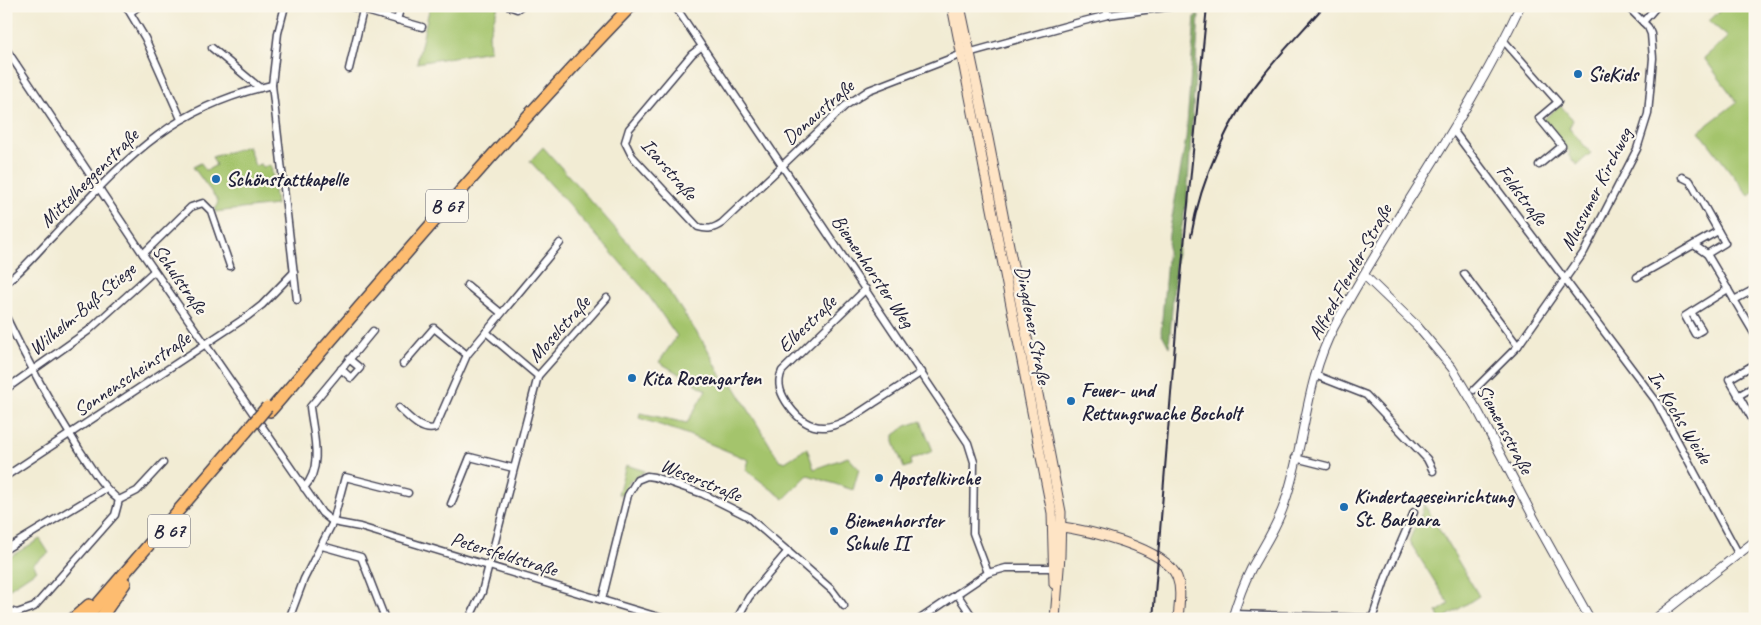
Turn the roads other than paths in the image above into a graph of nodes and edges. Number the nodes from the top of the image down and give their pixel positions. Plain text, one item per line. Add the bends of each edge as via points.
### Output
1 (139, 6) edge
2 (285, 6) edge
3 (349, 6) edge
4 (402, 6) edge
5 (509, 6) edge
6 (521, 6) edge
7 (622, 6) edge
8 (631, 6) edge
9 (675, 6) edge
10 (952, 6) edge
11 (960, 6) edge
12 (1105, 6) edge
13 (1175, 6) edge
14 (1520, 6) edge
15 (1627, 6) edge
16 (1657, 6) edge
17 (128, 9) edge
18 (362, 10) junction
19 (1108, 15) junction
20 (397, 20) junction
21 (1643, 22) junction
22 (422, 27) dead end
23 (1504, 41) junction
24 (701, 47) junction
25 (212, 48) dead end
26 (6, 49) edge
27 (966, 54) junction
28 (349, 69) dead end
29 (272, 85) junction
30 (260, 88) junction
31 (181, 119) junction
32 (1453, 130) junction
33 (977, 131) junction
34 (782, 165) junction
35 (1539, 165) dead end
36 (1682, 177) dead end
37 (997, 184) junction
38 (100, 188) junction
39 (1718, 231) junction
40 (560, 243) dead end
41 (1694, 245) junction
42 (143, 254) junction
43 (1707, 254) junction
44 (230, 266) dead end
45 (154, 270) junction
46 (294, 272) junction
47 (1464, 274) dead end
48 (1364, 275) junction
49 (1637, 277) dead end
50 (1564, 280) junction
51 (6, 283) edge
52 (467, 285) dead end
53 (866, 289) junction
54 (1755, 289) edge
55 (1728, 290) junction
56 (607, 298) dead end
57 (298, 300) dead end
58 (1734, 300) junction
59 (1691, 312) dead end
60 (501, 313) junction
61 (6, 317) edge
62 (373, 331) dead end
63 (486, 332) junction
64 (1755, 335) edge
65 (206, 344) junction
66 (1518, 346) junction
67 (467, 355) junction
68 (349, 359) junction
69 (403, 364) dead end
70 (1755, 364) edge
71 (341, 370) junction
72 (33, 372) junction
73 (922, 372) junction
74 (1315, 375) junction
75 (538, 376) junction
76 (1755, 386) edge
77 (6, 389) edge
78 (1474, 390) dead end
79 (1738, 396) junction
80 (399, 408) dead end
81 (268, 409) junction
82 (1755, 424) edge
83 (248, 434) junction
84 (70, 435) junction
85 (1295, 458) junction
86 (163, 463) dead end
87 (1327, 466) dead end
88 (513, 468) junction
89 (1433, 471) dead end
90 (6, 476) edge
91 (304, 488) junction
92 (105, 489) junction
93 (408, 493) dead end
94 (119, 500) junction
95 (451, 504) dead end
96 (1414, 512) dead end
97 (333, 522) junction
98 (1057, 526) junction
99 (1755, 542) edge
100 (322, 546) junction
101 (6, 549) edge
102 (788, 551) junction
103 (1738, 553) junction
104 (489, 566) junction
105 (1053, 568) junction
106 (988, 574) junction
107 (125, 583) junction
108 (112, 587) junction
109 (957, 594) junction
110 (602, 600) junction
111 (844, 606) dead end
112 (1056, 609) junction
113 (6, 610) edge
114 (1232, 617) edge
115 (73, 619) edge
116 (85, 619) edge
117 (93, 619) edge
118 (100, 619) edge
119 (289, 619) edge
120 (386, 619) edge
121 (469, 619) edge
122 (665, 619) edge
123 (737, 619) edge
124 (920, 619) edge
125 (974, 619) edge
126 (1055, 619) edge
127 (1178, 619) edge
128 (1372, 619) edge
129 (1590, 619) edge
130 (1655, 619) edge

1 - 17 street
2 - 29 street via 278,33
3 - 18 street
4 - 20 street
5 - 6 street via 517,9
7 - 81 highway, B 67 via 433,214
8 - 81 highway, B 67 via 437,217
9 - 24 street, Biemenhorster Weg
10 - 27 main road, Dingdener Straße
11 - 27 main road, Dingdener Straße
12 - 19 street
13 - 19 street, Donaustraße
14 - 23 street, Alfred-Flender-Straße
15 - 21 street
16 - 21 street
17 - 31 street via 145,38
18 - 20 street
18 - 28 street
19 - 27 street, Donaustraße
20 - 22 street
21 - 50 street, Mussumer Kirchweg via 1651,34 1653,58 1646,127 1603,217
23 - 32 street, Alfred-Flender-Straße
23 - 35 street via 1558,102 1539,118 1562,146
24 - 34 street, Biemenhorster Weg
24 - 34 street, Isarstraße via 629,129 625,142 628,149 698,226 706,229 714,229 722,223
25 - 30 street
26 - 38 street, Schulstraße
27 - 33 main road, Dingdener Straße
27 - 34 street, Donaustraße via 868,90 845,106
27 - 37 main road, Dingdener Straße
29 - 30 street, Mittelheggenstraße
29 - 46 street
30 - 31 street, Mittelheggenstraße via 212,103
31 - 38 street, Mittelheggenstraße via 129,157
32 - 48 street, Alfred-Flender-Straße
32 - 50 street, Feldstraße
33 - 37 main road, Dingdener Straße via 989,179
33 - 98 main road, Dingdener Straße
34 - 53 street, Biemenhorster Weg
36 - 39 street via 1690,181
37 - 98 main road, Dingdener Straße via 1046,430
38 - 42 street, Schulstraße
38 - 51 street, Mittelheggenstraße
39 - 41 street
39 - 43 street via 1725,244
40 - 60 street
41 - 43 street
41 - 49 street
42 - 44 street via 191,207 203,203 211,211
42 - 45 street, Schulstraße
43 - 55 street
45 - 65 street, Schulstraße
45 - 72 street, Wilhelm-Buß-Stiege via 88,331
46 - 57 street
46 - 65 street, Sonnenscheinstraße via 262,305
47 - 66 street
48 - 74 street, Alfred-Flender-Straße via 1333,329
48 - 129 street, Siemensstraße via 1416,326 1456,375
50 - 66 street, Mussumer Kirchweg
50 - 103 street, In Kochs Weide via 1656,401
52 - 60 street
53 - 73 street, Biemenhorster Weg
53 - 73 street, Elbestraße via 782,371 779,387 786,402 805,422 831,428 848,421
54 - 58 street
55 - 58 street
55 - 59 street
56 - 75 street, Moselstraße
58 - 64 street
60 - 63 street
61 - 72 street
62 - 68 street
63 - 67 street
63 - 75 street
65 - 84 street, Sonnenscheinstraße
65 - 91 street, Schulstraße
66 - 78 street, Mussumer Kirchweg
67 - 69 street via 434,328
67 - 80 street via 435,428 423,428
68 - 71 street
68 - 71 street via 360,368 351,378
70 - 79 street via 1729,379
71 - 91 street via 310,407 316,459 311,481
72 - 77 street, Wilhelm-Buß-Stiege
72 - 84 street
73 - 106 street, Biemenhorster Weg via 972,450 975,484 973,534
74 - 85 street, Alfred-Flender-Straße
74 - 89 street via 1366,394 1427,459
75 - 88 street, Moselstraße
76 - 79 street
79 - 82 street
81 - 83 highway, B 67
83 - 107 highway, B 67
83 - 108 highway, B 67
84 - 90 street, Sonnenscheinstraße
84 - 92 street
85 - 87 street
85 - 114 street, Alfred-Flender-Straße via 1281,514 1250,571
86 - 94 street via 137,491
88 - 95 street via 470,457
88 - 104 street, Moselstraße
91 - 97 street, Schulstraße via 322,513
92 - 94 street
92 - 101 street
93 - 97 street via 345,477
94 - 113 street via 115,515 34,608 18,613
96 - 128 street
97 - 100 street
97 - 104 street, Petersfeldstraße via 360,527
98 - 105 main road
98 - 112 main road
98 - 127 main road via 1084,530 1158,555 1166,561 1177,576 1179,585
99 - 103 street
100 - 119 street via 304,579
100 - 120 street via 361,557
102 - 110 street, Weserstraße via 747,516 679,484 647,476 637,480 628,495
102 - 111 street, Weserstraße via 832,590
102 - 123 street via 749,596
103 - 130 street
104 - 110 street, Petersfeldstraße
104 - 121 street, Moselstraße via 482,592
105 - 106 street via 1006,568
105 - 112 main road
106 - 109 street
107 - 117 highway, B 67
107 - 118 highway, B 67
108 - 115 highway, B 67
108 - 116 highway, B 67
109 - 124 street
109 - 125 street
110 - 122 street, Petersfeldstraße
112 - 126 main road
114 - 128 street

